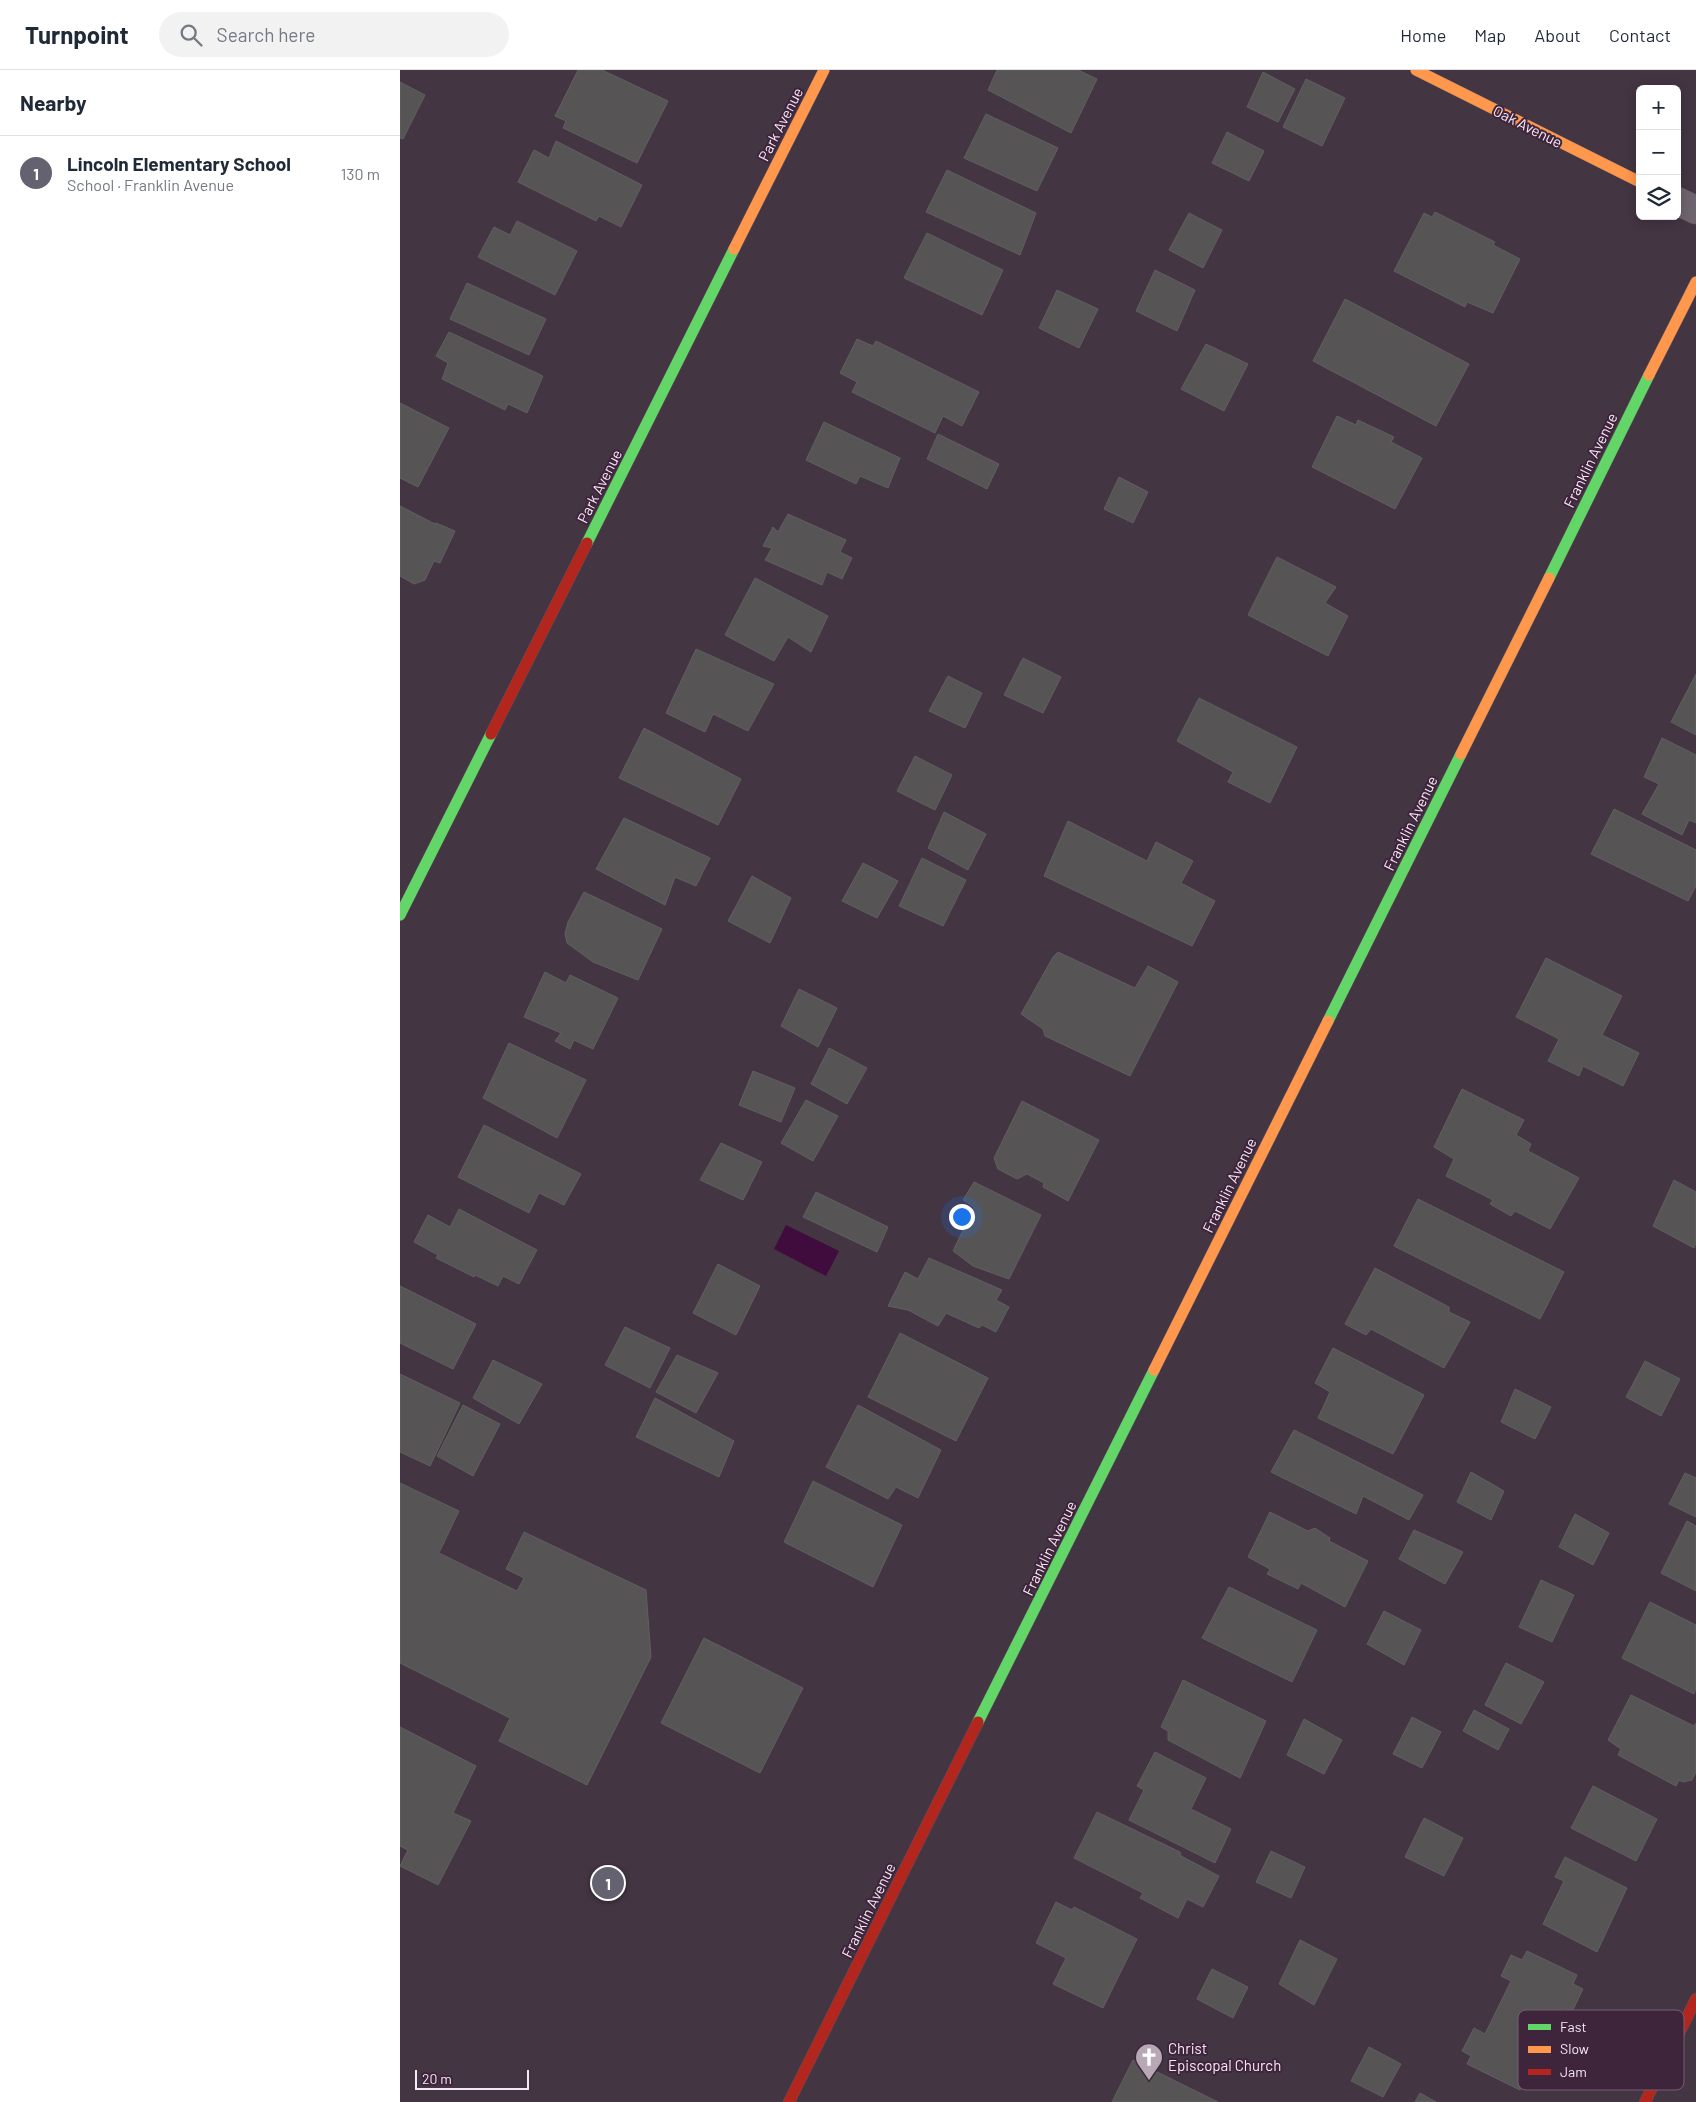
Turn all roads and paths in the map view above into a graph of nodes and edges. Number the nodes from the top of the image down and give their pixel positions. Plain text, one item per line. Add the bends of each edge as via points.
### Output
1 (824, 70) edge
2 (1416, 70) edge
3 (1636, 180) edge
4 (1681, 203) edge
5 (1696, 210) edge
6 (1696, 282) edge
7 (400, 915) edge
8 (1696, 1999) edge
9 (1684, 2023) edge
10 (1651, 2090) edge
11 (789, 2102) edge
12 (1645, 2102) edge

1 - 7 street, Park Avenue
2 - 3 street, Oak Avenue
4 - 5 street
6 - 11 street, Franklin Avenue
8 - 9 street
10 - 12 street

